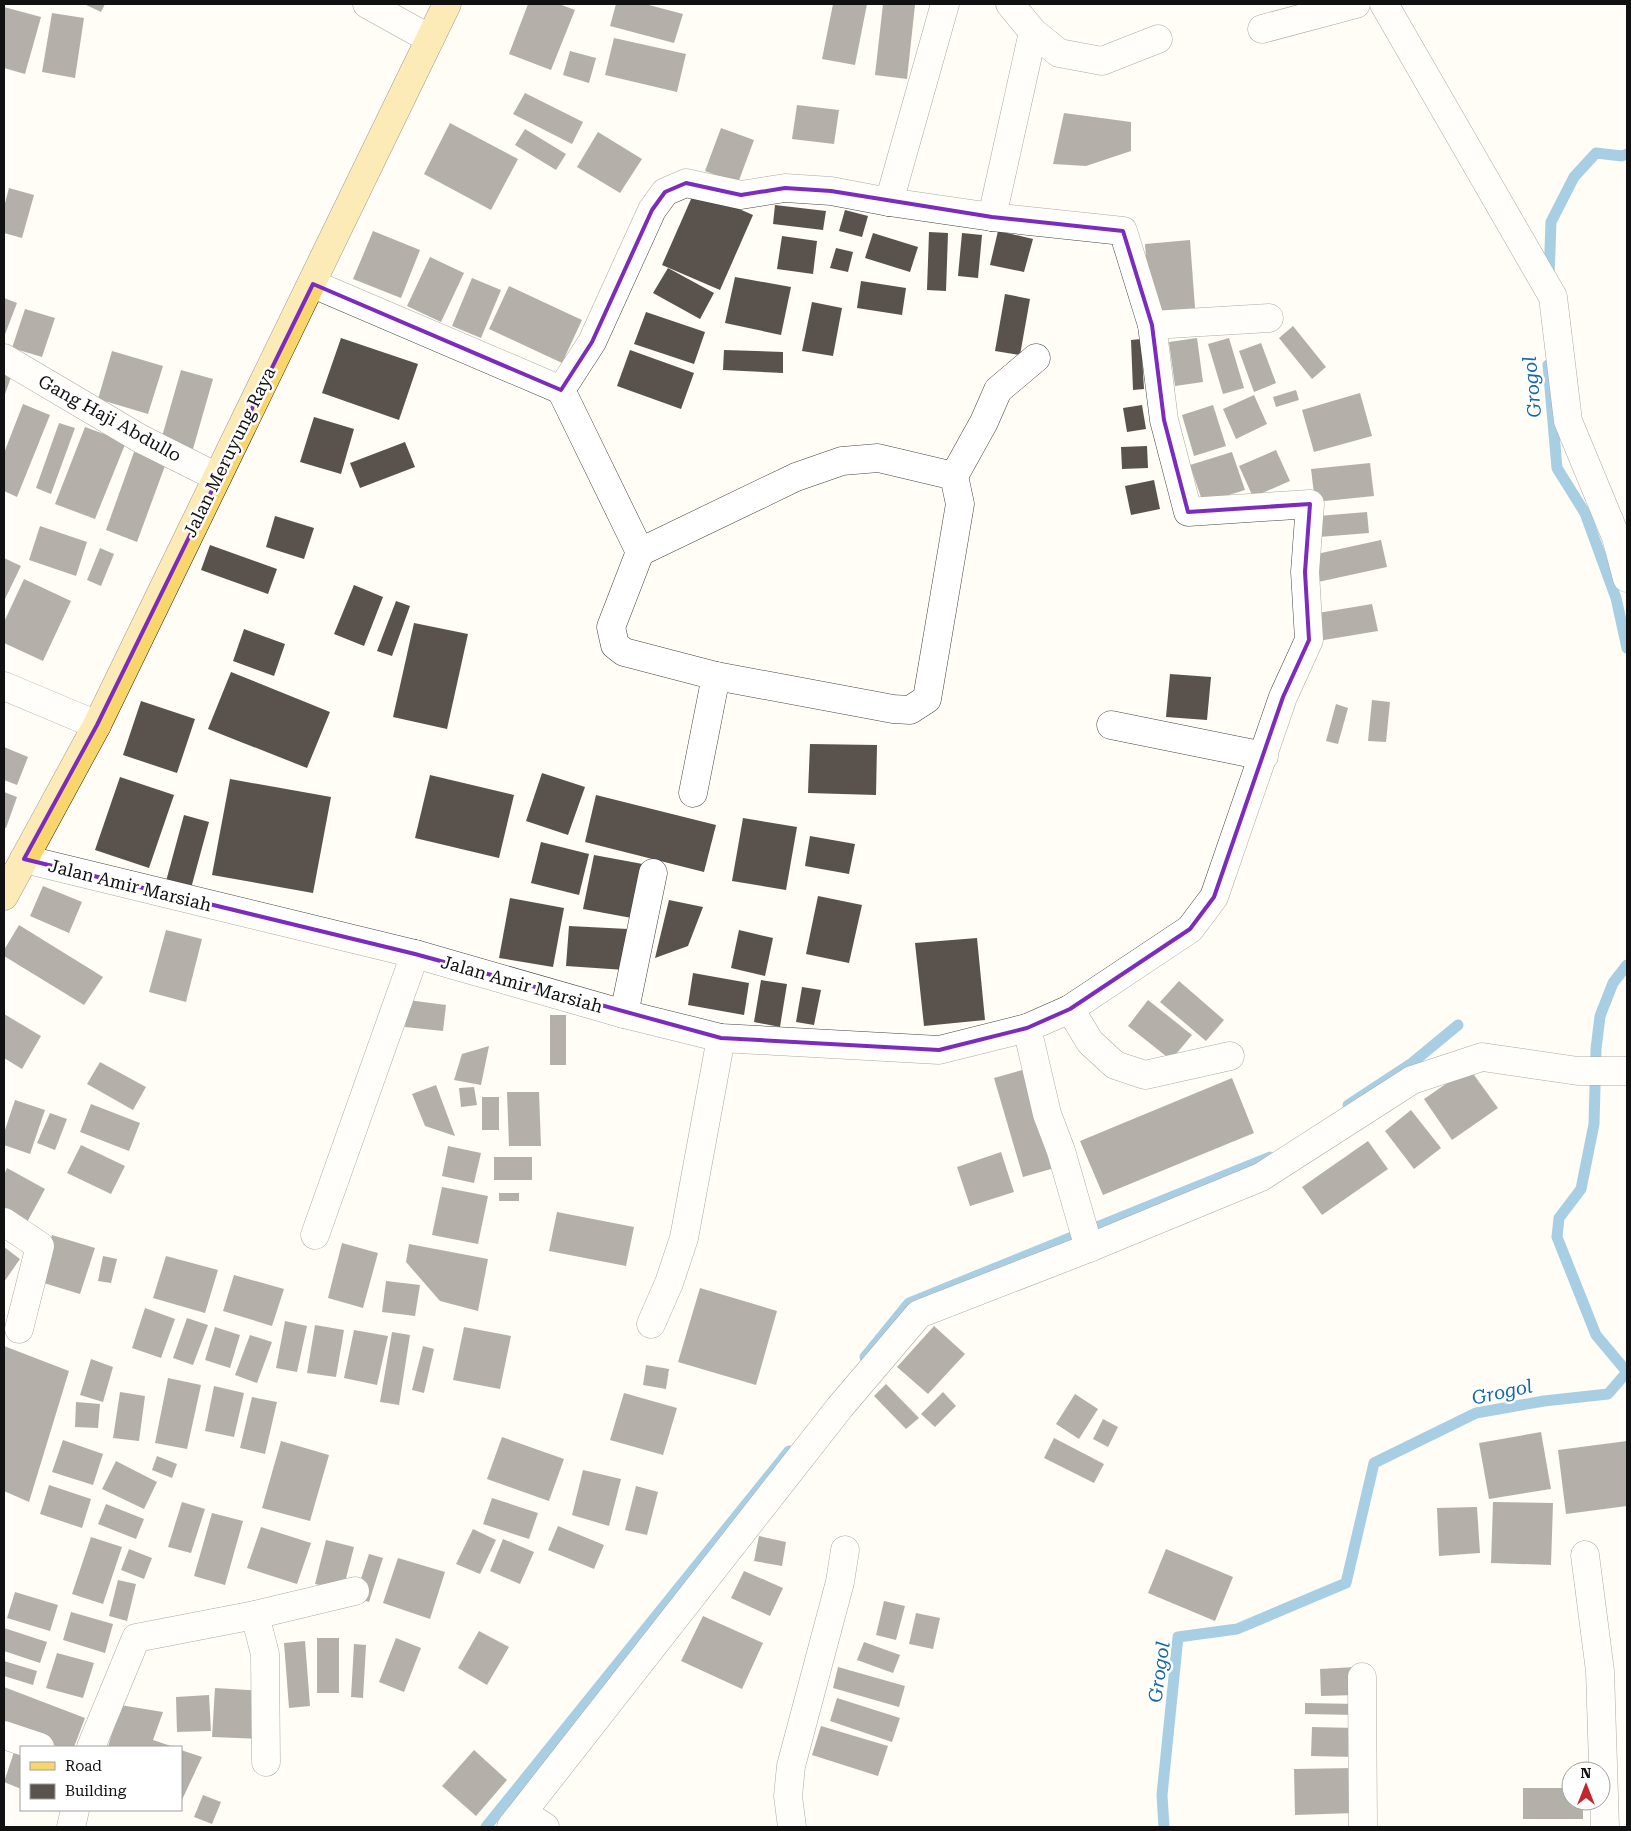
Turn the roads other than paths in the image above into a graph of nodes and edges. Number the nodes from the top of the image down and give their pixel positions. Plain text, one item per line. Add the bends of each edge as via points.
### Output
1 (367, 4) edge
2 (447, 4) edge
3 (945, 4) edge
4 (1010, 4) edge
5 (1356, 4) edge
6 (1384, 4) edge
7 (1262, 29) dead end
8 (1033, 32) junction
9 (430, 39) junction
10 (1158, 39) dead end
11 (888, 202) junction
12 (992, 217) junction
13 (313, 284) junction
14 (1269, 318) dead end
15 (1152, 325) junction
16 (4, 358) edge
17 (1036, 358) dead end
18 (562, 390) junction
19 (217, 476) junction
20 (954, 476) junction
21 (640, 552) junction
22 (1627, 578) edge
23 (716, 676) junction
24 (4, 686) edge
25 (97, 724) junction
26 (1110, 724) dead end
27 (1264, 756) junction
28 (693, 793) dead end
29 (24, 859) junction
30 (653, 874) dead end
31 (4, 896) edge
32 (415, 954) junction
33 (1070, 1009) junction
34 (624, 1014) junction
35 (1027, 1028) junction
36 (720, 1038) junction
37 (1230, 1056) dead end
38 (1621, 1070) edge
39 (4, 1222) edge
40 (314, 1235) dead end
41 (1089, 1248) junction
42 (651, 1324) dead end
43 (20, 1329) dead end
44 (845, 1550) dead end
45 (1585, 1555) dead end
46 (355, 1591) dead end
47 (254, 1615) junction
48 (1362, 1678) dead end
49 (4, 1735) edge
50 (37, 1746) edge
51 (91, 1746) edge
52 (266, 1762) dead end
53 (75, 1811) edge
54 (527, 1822) edge
55 (71, 1827) edge
56 (792, 1827) edge
57 (1363, 1827) edge
58 (1605, 1827) edge

1 - 9 street
2 - 9 main road, Jalan Meruyung Raya
3 - 11 street
4 - 8 street
5 - 7 street
6 - 22 street via 1553,297 1568,421 1616,537
8 - 10 street via 1059,54 1102,61
8 - 12 street
9 - 13 main road, Jalan Meruyung Raya
11 - 12 street
11 - 18 street via 831,190 785,188 741,195 686,183 665,192 652,210 592,342
12 - 15 street via 1123,231
13 - 18 street
13 - 19 main road, Jalan Meruyung Raya
14 - 15 street
15 - 27 street, Jalan Amir Marsiah via 1164,420 1188,512 1310,504 1305,572 1309,640 1283,697
16 - 19 street, Gang Haji Abdullo via 141,438
17 - 20 street via 998,390
18 - 21 street
19 - 25 main road, Jalan Meruyung Raya
20 - 21 street via 878,458 842,461 796,476
20 - 23 street via 960,504 926,699 910,710 893,709
21 - 23 street via 611,627 616,645 624,652
23 - 28 street
24 - 25 street
25 - 29 main road, Jalan Meruyung Raya
26 - 27 street
27 - 33 street, Jalan Amir Marsiah via 1214,897 1190,929
29 - 31 main road, Jalan Meruyung Raya
29 - 32 street, Jalan Amir Marsiah
30 - 34 street
32 - 34 street, Jalan Amir Marsiah
32 - 40 street
33 - 35 street, Jalan Amir Marsiah
33 - 37 street via 1090,1042 1115,1065 1145,1075
34 - 36 street, Jalan Amir Marsiah
35 - 36 street, Jalan Amir Marsiah via 939,1050
35 - 41 street via 1047,1114
36 - 42 street via 684,1238
38 - 41 street via 1578,1071 1482,1057 1412,1080 1261,1177
39 - 43 street via 40,1246
41 - 54 street via 919,1314 840,1407
44 - 56 street via 840,1582 791,1766 788,1796
45 - 58 street via 1600,1671
46 - 47 street
47 - 51 street via 136,1638
47 - 52 street via 265,1654
48 - 57 street
49 - 50 street
53 - 55 street

